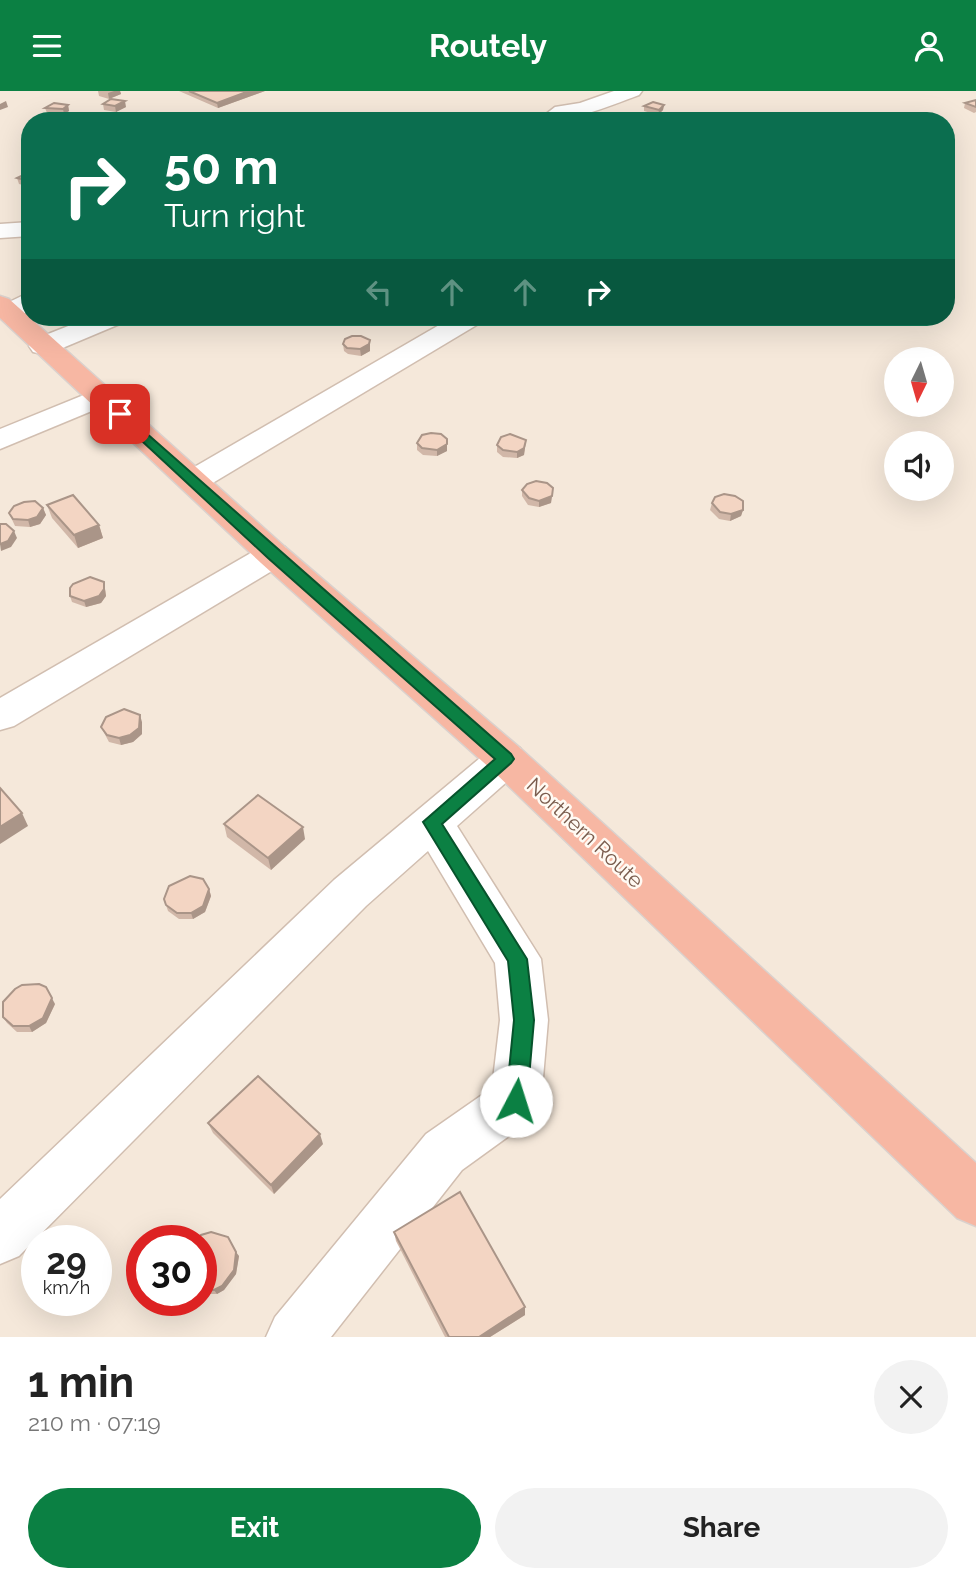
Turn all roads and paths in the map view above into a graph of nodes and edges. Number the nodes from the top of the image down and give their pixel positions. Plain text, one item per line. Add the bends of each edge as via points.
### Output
1 (632, 91) edge
2 (560, 112) edge
3 (21, 230) edge
4 (0, 231) edge
5 (28, 326) edge
6 (91, 326) edge
7 (456, 326) edge
8 (43, 346) junction
9 (101, 397) junction
10 (0, 440) edge
11 (195, 480) junction
12 (273, 555) junction
13 (0, 716) edge
14 (506, 759) junction
15 (432, 822) junction
16 (976, 1199) edge
17 (0, 1237) edge
18 (295, 1337) edge

1 - 2 street
3 - 4 street
5 - 8 highway, Northern Route
6 - 8 street
7 - 11 street
8 - 9 highway, Northern Route
9 - 10 street
9 - 11 highway, Northern Route
11 - 12 highway, Northern Route
12 - 13 street
12 - 14 highway, Northern Route
14 - 15 street
14 - 16 highway, Northern Route
15 - 17 street via 350,893
15 - 18 street via 518,959 524,1020 516,1101 444,1152

